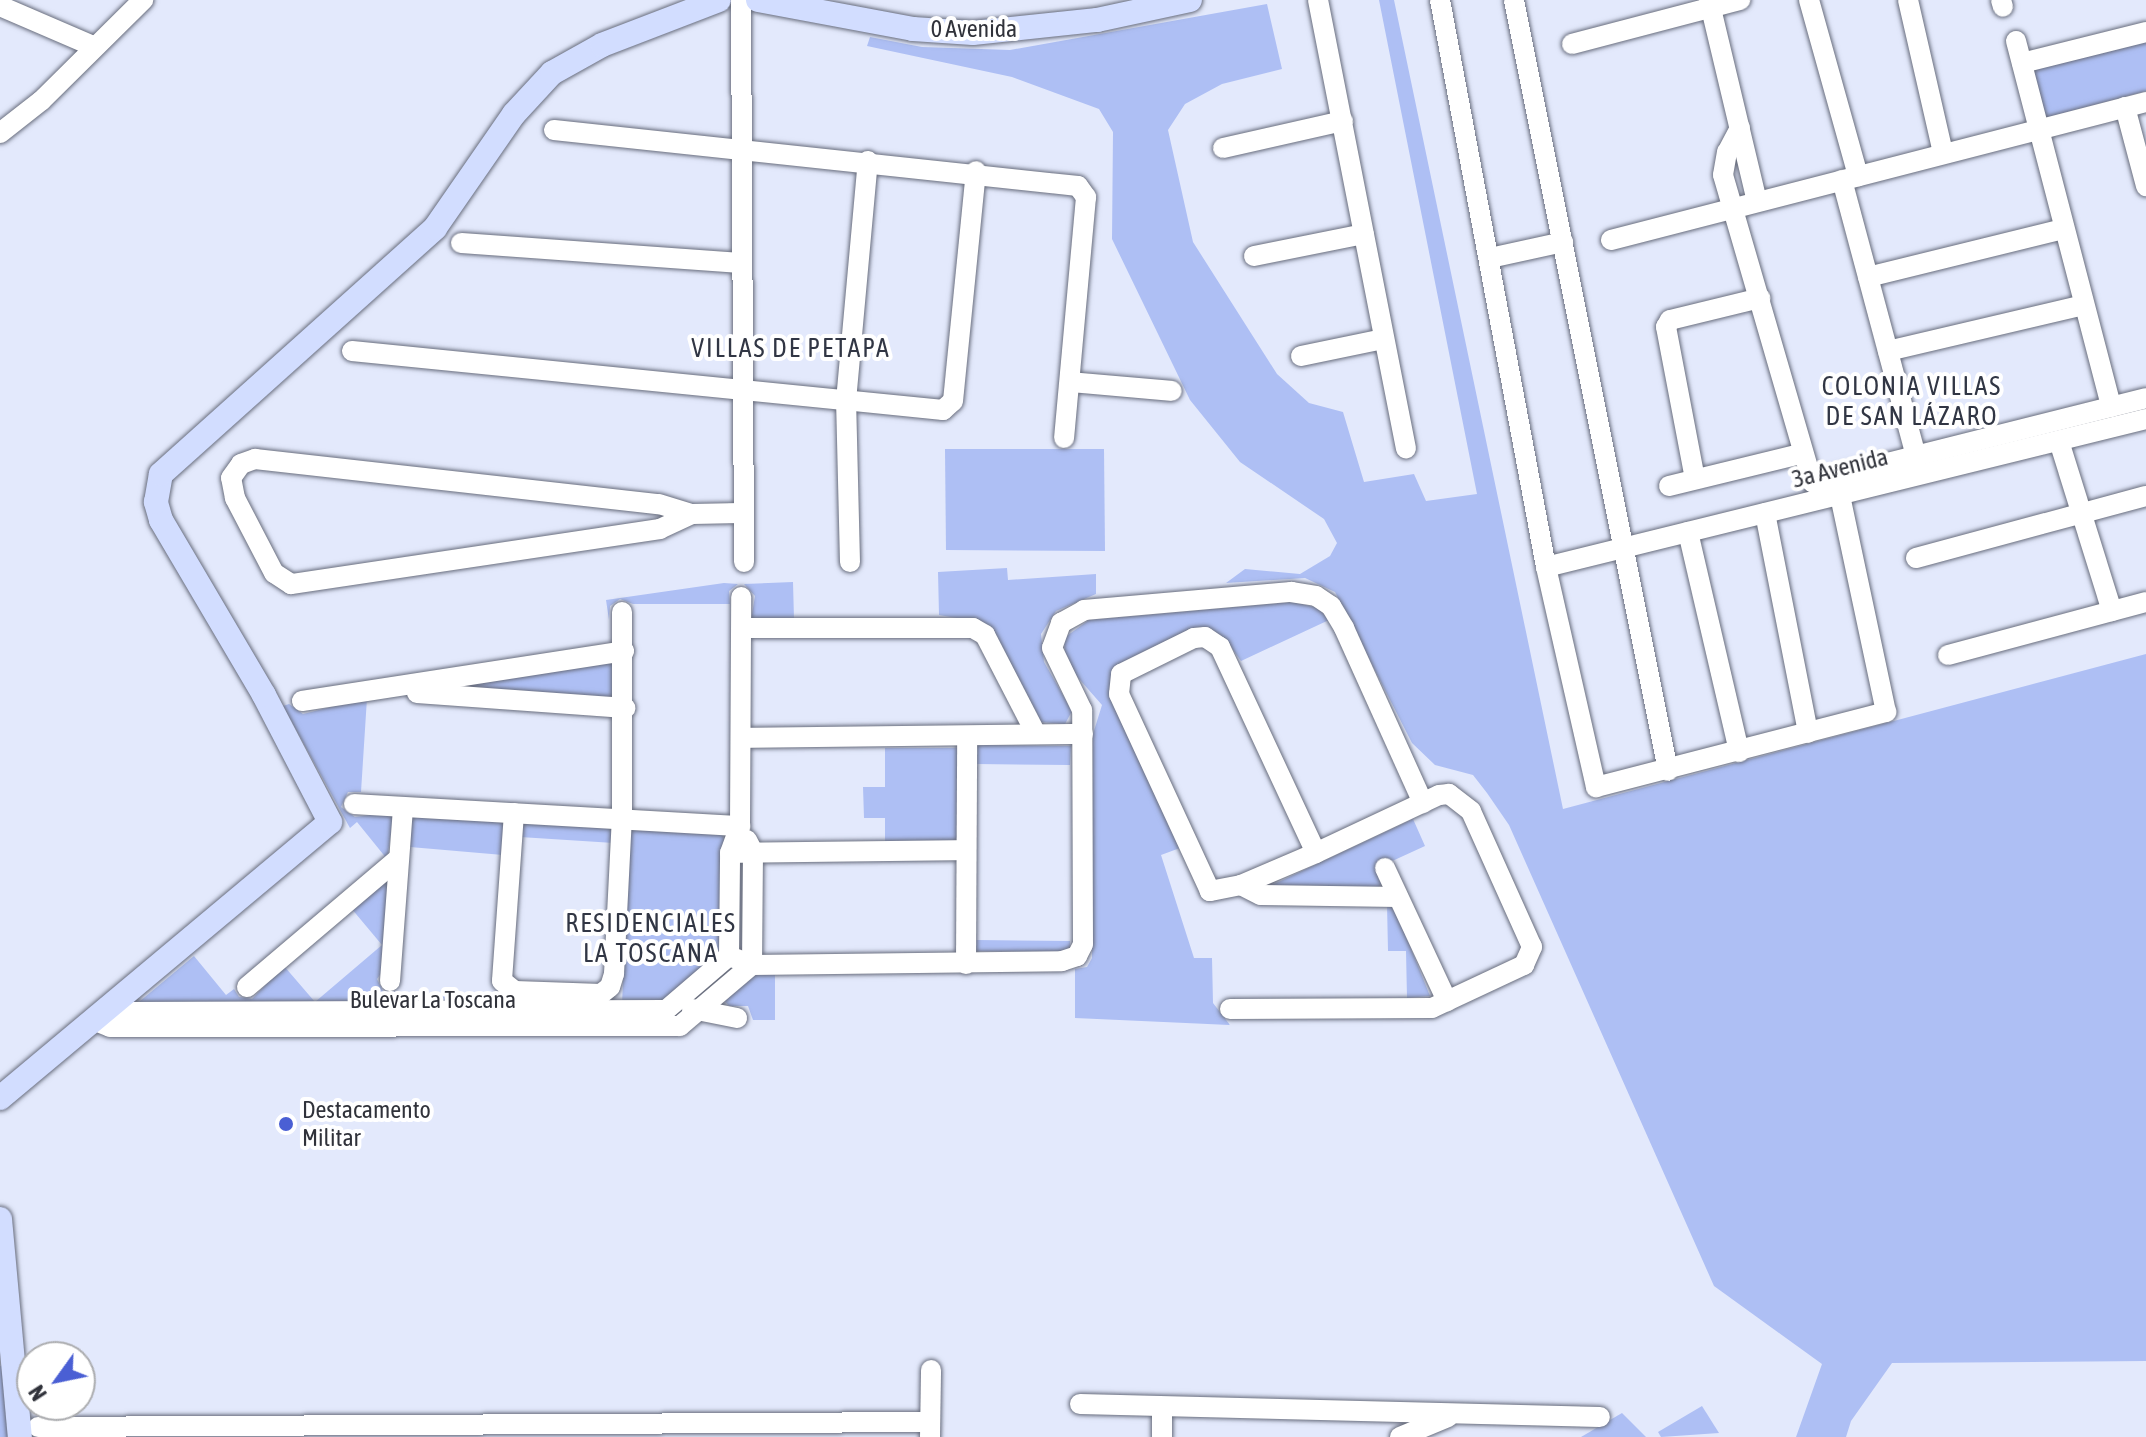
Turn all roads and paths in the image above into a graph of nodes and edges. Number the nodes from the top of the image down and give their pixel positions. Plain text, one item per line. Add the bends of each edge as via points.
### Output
1 (143, 0) edge
2 (719, 0) edge
3 (741, 0) edge
4 (758, 0) edge
5 (1190, 0) edge
6 (1318, 0) edge
7 (1440, 0) edge
8 (1514, 0) edge
9 (1740, 0) edge
10 (1809, 0) edge
11 (1908, 0) edge
12 (1710, 4) edge
13 (0, 6) edge
14 (2146, 32) edge
15 (2016, 41) dead end
16 (1572, 44) dead end
17 (95, 47) junction
18 (2022, 63) junction
19 (2146, 102) edge
20 (2125, 107) junction
21 (1343, 121) junction
22 (1740, 128) junction
23 (2038, 129) junction
24 (554, 130) dead end
25 (0, 133) edge
26 (742, 147) junction
27 (1223, 148) dead end
28 (1943, 153) junction
29 (868, 161) junction
30 (976, 171) junction
31 (1850, 178) junction
32 (2146, 186) edge
33 (1757, 201) junction
34 (1735, 209) junction
35 (2064, 229) junction
36 (1364, 234) junction
37 (1611, 240) dead end
38 (1563, 242) junction
39 (461, 243) dead end
40 (1254, 256) dead end
41 (1490, 258) junction
42 (741, 263) junction
43 (1868, 277) junction
44 (1760, 298) junction
45 (2084, 305) junction
46 (1383, 339) junction
47 (352, 351) dead end
48 (1888, 351) junction
49 (1301, 356) dead end
50 (1070, 382) junction
51 (741, 388) junction
52 (1172, 391) dead end
53 (2146, 398) edge
54 (846, 401) junction
55 (2111, 407) junction
56 (2146, 419) edge
57 (1064, 438) dead end
58 (2059, 441) junction
59 (1406, 448) dead end
60 (1800, 454) junction
61 (1916, 456) junction
62 (1695, 479) junction
63 (1669, 486) dead end
64 (1840, 495) junction
65 (2146, 496) edge
66 (743, 513) junction
67 (1765, 513) junction
68 (692, 514) junction
69 (2081, 514) junction
70 (1688, 532) junction
71 (1624, 548) junction
72 (1916, 558) dead end
73 (744, 562) dead end
74 (850, 562) dead end
75 (1546, 567) junction
76 (741, 597) dead end
77 (2146, 602) edge
78 (2112, 611) junction
79 (622, 612) dead end
80 (742, 628) junction
81 (624, 651) junction
82 (1948, 655) dead end
83 (381, 691) junction
84 (302, 701) dead end
85 (625, 708) junction
86 (1808, 733) junction
87 (1036, 734) junction
88 (1083, 734) junction
89 (967, 737) junction
90 (742, 738) junction
91 (1739, 752) junction
92 (1668, 771) junction
93 (1423, 803) junction
94 (354, 804) dead end
95 (403, 807) junction
96 (514, 813) junction
97 (622, 818) junction
98 (740, 826) junction
99 (965, 850) junction
100 (753, 852) junction
101 (730, 853) junction
102 (1316, 853) junction
103 (398, 859) junction
104 (1385, 868) dead end
105 (1241, 885) junction
106 (1398, 897) junction
107 (729, 956) junction
108 (966, 964) junction
109 (752, 965) junction
110 (390, 981) dead end
111 (247, 987) dead end
112 (681, 997) junction
113 (1447, 1001) junction
114 (1230, 1009) dead end
115 (101, 1013) junction
116 (696, 1013) junction
117 (737, 1018) dead end
118 (0, 1098) edge
119 (0, 1219) edge
120 (931, 1370) dead end
121 (1080, 1404) dead end
122 (1162, 1407) junction
123 (1456, 1414) junction
124 (1600, 1417) dead end
125 (593, 1428) edge
126 (487, 1429) edge
127 (930, 1429) edge
128 (462, 1430) edge
129 (706, 1430) edge
130 (819, 1430) edge
131 (242, 1431) edge
132 (354, 1431) edge
133 (29, 1432) edge
134 (130, 1432) edge
135 (1162, 1437) edge
136 (1400, 1437) edge

1 - 17 street
2 - 115 main road via 602,45 552,73 514,114 435,228 161,474 156,502 161,520 331,820
3 - 26 street
4 - 5 main road, 0 Avenida via 913,29 973,33 1097,20
6 - 21 street
7 - 41 street
8 - 38 street
9 - 12 street
10 - 31 street
11 - 28 street
12 - 16 street
12 - 22 street
13 - 17 street
14 - 18 street
15 - 18 street
17 - 25 street
18 - 23 street
19 - 20 street
20 - 23 street
20 - 32 street
21 - 27 street
21 - 36 street
22 - 33 street
22 - 34 street via 1727,152 1723,175
23 - 28 street
23 - 35 street
24 - 26 street
26 - 29 street
26 - 42 street
28 - 31 street
29 - 30 street
29 - 54 street
30 - 50 street via 1074,184 1084,193
30 - 54 street via 953,401 937,411
31 - 33 street
31 - 43 street
33 - 34 street
34 - 37 street
34 - 44 street
35 - 43 street
35 - 45 street
36 - 40 street
36 - 46 street
38 - 41 street
38 - 71 street
39 - 42 street
41 - 75 street
42 - 51 street
43 - 48 street
44 - 60 street
44 - 62 street via 1670,320 1666,327
45 - 48 street
45 - 55 street
46 - 49 street
46 - 59 street
47 - 51 street
48 - 61 street
50 - 52 street
50 - 57 street
51 - 54 street
51 - 66 street
53 - 55 street
54 - 74 street
55 - 61 street
56 - 58 street, 3a Avenida
58 - 64 street, 3a Avenida
58 - 69 street
60 - 61 street via 1812,482
60 - 62 street
62 - 63 street
64 - 67 street, 3a Avenida
64 - 86 street via 1886,712
65 - 69 street
66 - 68 street
66 - 73 street
67 - 70 street, 3a Avenida
67 - 86 street
68 - 68 street via 660,529 291,584 274,573 235,498 231,478 241,464 255,459 659,504
69 - 72 street
69 - 78 street
70 - 71 street, 3a Avenida
70 - 91 street
71 - 75 street, 3a Avenida
71 - 92 street
75 - 92 street via 1592,783 1601,787
76 - 80 street
77 - 78 street
78 - 82 street
79 - 81 street
80 - 87 street via 973,628 985,635
80 - 90 street
81 - 83 street
81 - 85 street
83 - 84 street
83 - 85 street
85 - 97 street
86 - 91 street
87 - 88 street
87 - 89 street
88 - 93 street via 1082,705 1053,654 1058,628 1072,614 1309,593 1337,613
88 - 108 street via 1081,951 1065,961
89 - 90 street
89 - 99 street
90 - 98 street
91 - 92 street
93 - 102 street
93 - 113 street via 1444,794 1467,804 1532,947 1524,965
94 - 95 street
95 - 96 street
95 - 103 street
96 - 97 street
96 - 97 street via 502,974 506,987 595,995 610,987
97 - 98 street
98 - 100 street
98 - 101 street
99 - 100 street
99 - 108 street
100 - 101 street
100 - 109 street
101 - 107 street
102 - 105 street
102 - 105 street via 1229,658 1211,639 1194,638 1125,670 1117,690 1210,891
103 - 110 street
103 - 111 street
104 - 106 street
105 - 106 street via 1261,895
106 - 113 street
107 - 109 street
107 - 112 street, Bulevar La Toscana
108 - 109 street
109 - 116 street, Bulevar La Toscana
112 - 115 street, Bulevar La Toscana via 666,1010
112 - 116 street
113 - 114 street via 1432,1008
115 - 116 street, Bulevar La Toscana via 110,1027 680,1026
115 - 118 main road
116 - 117 street
119 - 133 main road
120 - 127 street
121 - 122 street
122 - 123 street
122 - 135 street
123 - 124 street
123 - 136 street
125 - 126 street
125 - 129 street
126 - 128 street
127 - 130 street
128 - 132 street
129 - 130 street
131 - 132 street
131 - 134 street
133 - 134 street

